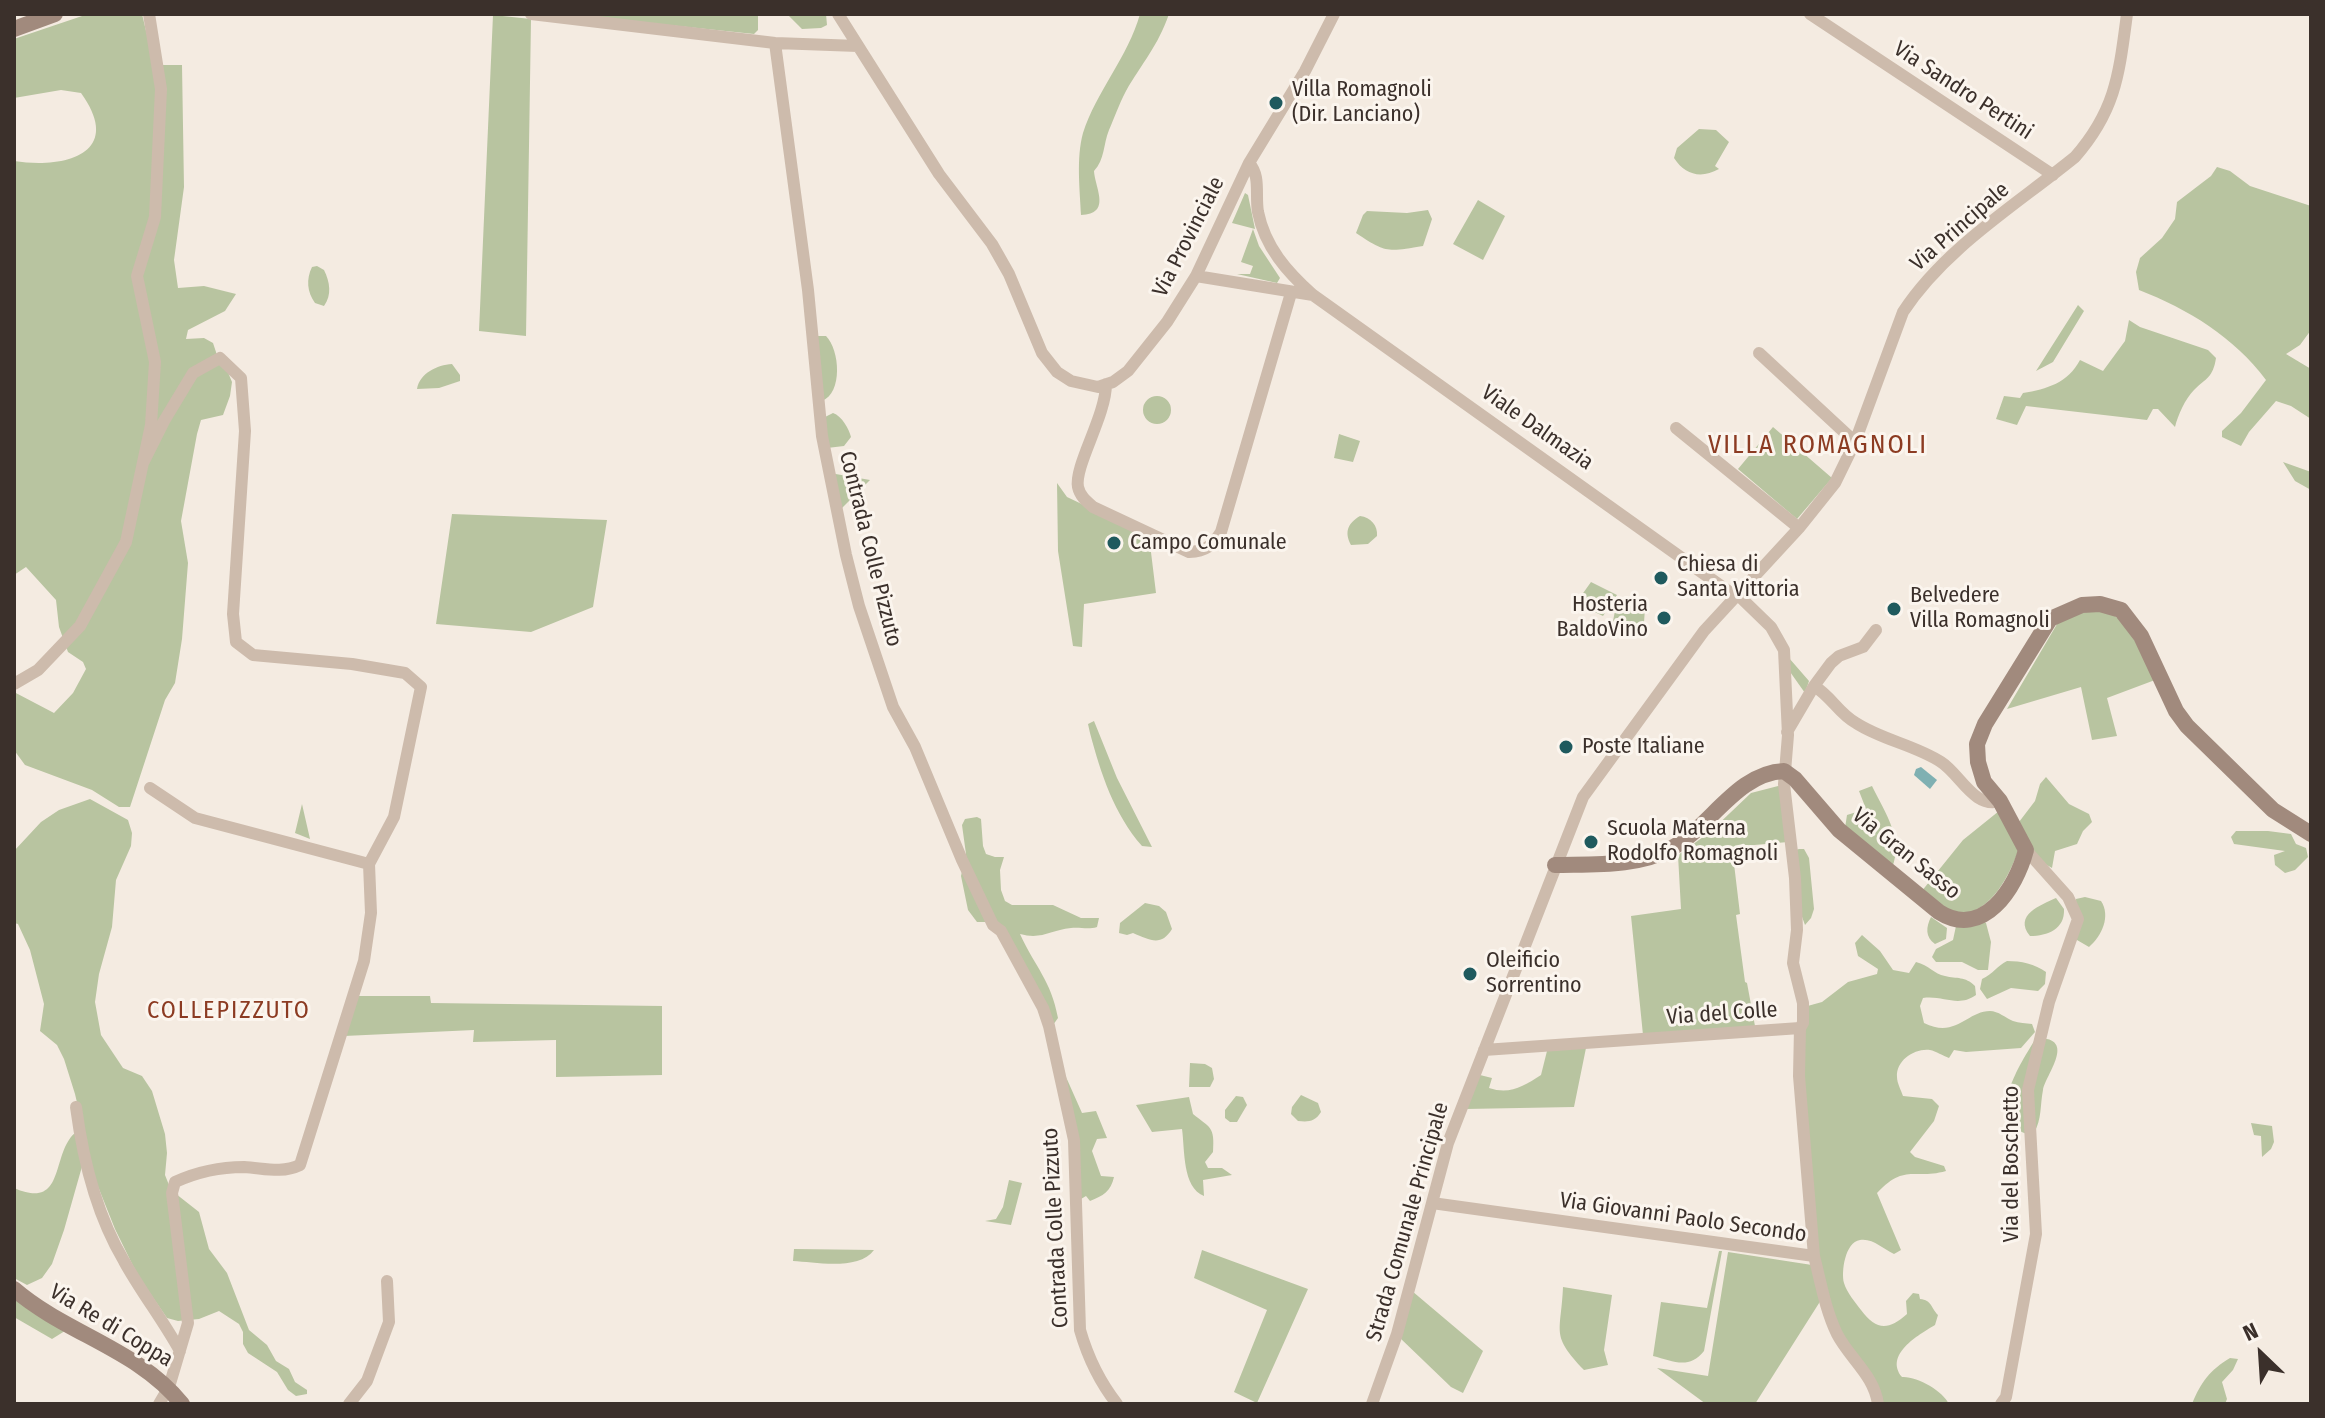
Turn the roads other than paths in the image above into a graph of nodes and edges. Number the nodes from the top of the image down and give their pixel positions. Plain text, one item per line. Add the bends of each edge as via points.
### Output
1 (55, 14) edge
2 (149, 14) edge
3 (531, 14) edge
4 (838, 14) edge
5 (1334, 14) edge
6 (1810, 14) edge
7 (2127, 14) edge
8 (14, 29) edge
9 (775, 43) junction
10 (858, 46) junction
11 (1249, 163) junction
12 (2053, 175) junction
13 (1196, 276) junction
14 (1291, 293) junction
15 (1313, 295) junction
16 (1759, 353) dead end
17 (1106, 384) junction
18 (1676, 428) dead end
19 (1855, 442) junction
20 (143, 463) junction
21 (1799, 528) junction
22 (1736, 595) junction
23 (1876, 630) dead end
24 (14, 684) edge
25 (1814, 686) junction
26 (1787, 732) junction
27 (1784, 771) junction
28 (150, 788) dead end
29 (2000, 801) junction
30 (2311, 834) edge
31 (2026, 850) junction
32 (369, 864) junction
33 (1555, 865) junction
34 (1800, 1028) junction
35 (1484, 1050) junction
36 (76, 1107) dead end
37 (1432, 1203) junction
38 (1814, 1256) junction
39 (387, 1281) dead end
40 (14, 1289) edge
41 (180, 1351) junction
42 (169, 1387) junction
43 (159, 1404) edge
44 (182, 1404) edge
45 (349, 1404) edge
46 (1117, 1404) edge
47 (1372, 1404) edge
48 (1878, 1404) edge
49 (2001, 1404) edge

1 - 8 street
2 - 20 street via 161,89 155,217 137,276 155,362
3 - 9 street
4 - 10 street
5 - 11 street, Via Provinciale
6 - 12 street, Via Sandro Pertini
7 - 12 street, Via Principale via 2119,73 2104,119 2075,157
9 - 10 street
9 - 46 street, Contrada Colle Pizzuto via 822,436 859,606 893,707 962,860 1049,1026 1074,1140 1080,1330 1089,1360
10 - 17 street via 939,174 992,244 1042,353 1071,381
11 - 13 street, Via Provinciale
11 - 15 street, Viale Dalmazia via 1267,239 1285,268
12 - 19 street, Via Principale via 1949,258 1913,297 1884,358
13 - 14 street
13 - 17 street, Via Provinciale via 1142,357
14 - 15 street
14 - 17 street via 1221,532 1202,551 1189,552 1093,507 1078,489
15 - 22 street, Viale Dalmazia
16 - 19 street
18 - 21 street
19 - 21 street, Via Principale via 1835,483
20 - 24 street via 126,542 80,626 38,670
20 - 32 street via 193,373 220,358 241,378 245,431 233,614 236,642 253,655 405,673 421,687 394,817
21 - 22 street, Via Principale
22 - 26 street, Viale Dalmazia via 1771,627 1784,650
22 - 33 street, Strada Comunale Principale via 1583,797
23 - 25 street via 1863,647 1831,663
25 - 26 street
25 - 29 street via 1852,722 1940,760 1981,801
26 - 27 street, Via del Colle
27 - 31 street, Via Gran Sasso via 1839,830 1952,920 1965,921 1990,910 2009,891
27 - 33 street via 1766,773 1742,788 1670,849 1626,862
27 - 34 street, Via del Colle via 1795,878 1793,963 1803,1003
28 - 32 street via 195,818
29 - 30 street via 1984,782 1978,762 1977,744 1985,724 2050,619 2082,605 2100,604 2121,610 2141,636 2187,726 2273,810
29 - 31 street
31 - 49 street, Via del Boschetto via 2068,897 2078,919 2049,1002 2028,1090 2036,1234
32 - 41 street via 371,913 364,961 300,1165 288,1170 219,1169 175,1182 188,1323
33 - 35 street, Strada Comunale Principale
34 - 35 street, Via del Colle
34 - 38 street
35 - 37 street, Strada Comunale Principale via 1448,1143
36 - 41 street via 90,1181 107,1228
37 - 38 street, Via Giovanni Paolo Secondo
37 - 47 street, Strada Comunale Principale
38 - 48 street, Via Giovanni Paolo Secondo via 1826,1310 1845,1350 1873,1382
39 - 45 street via 389,1322 367,1381
40 - 42 street, Via Re di Coppa
41 - 42 street
42 - 43 street
42 - 44 street, Via Re di Coppa

